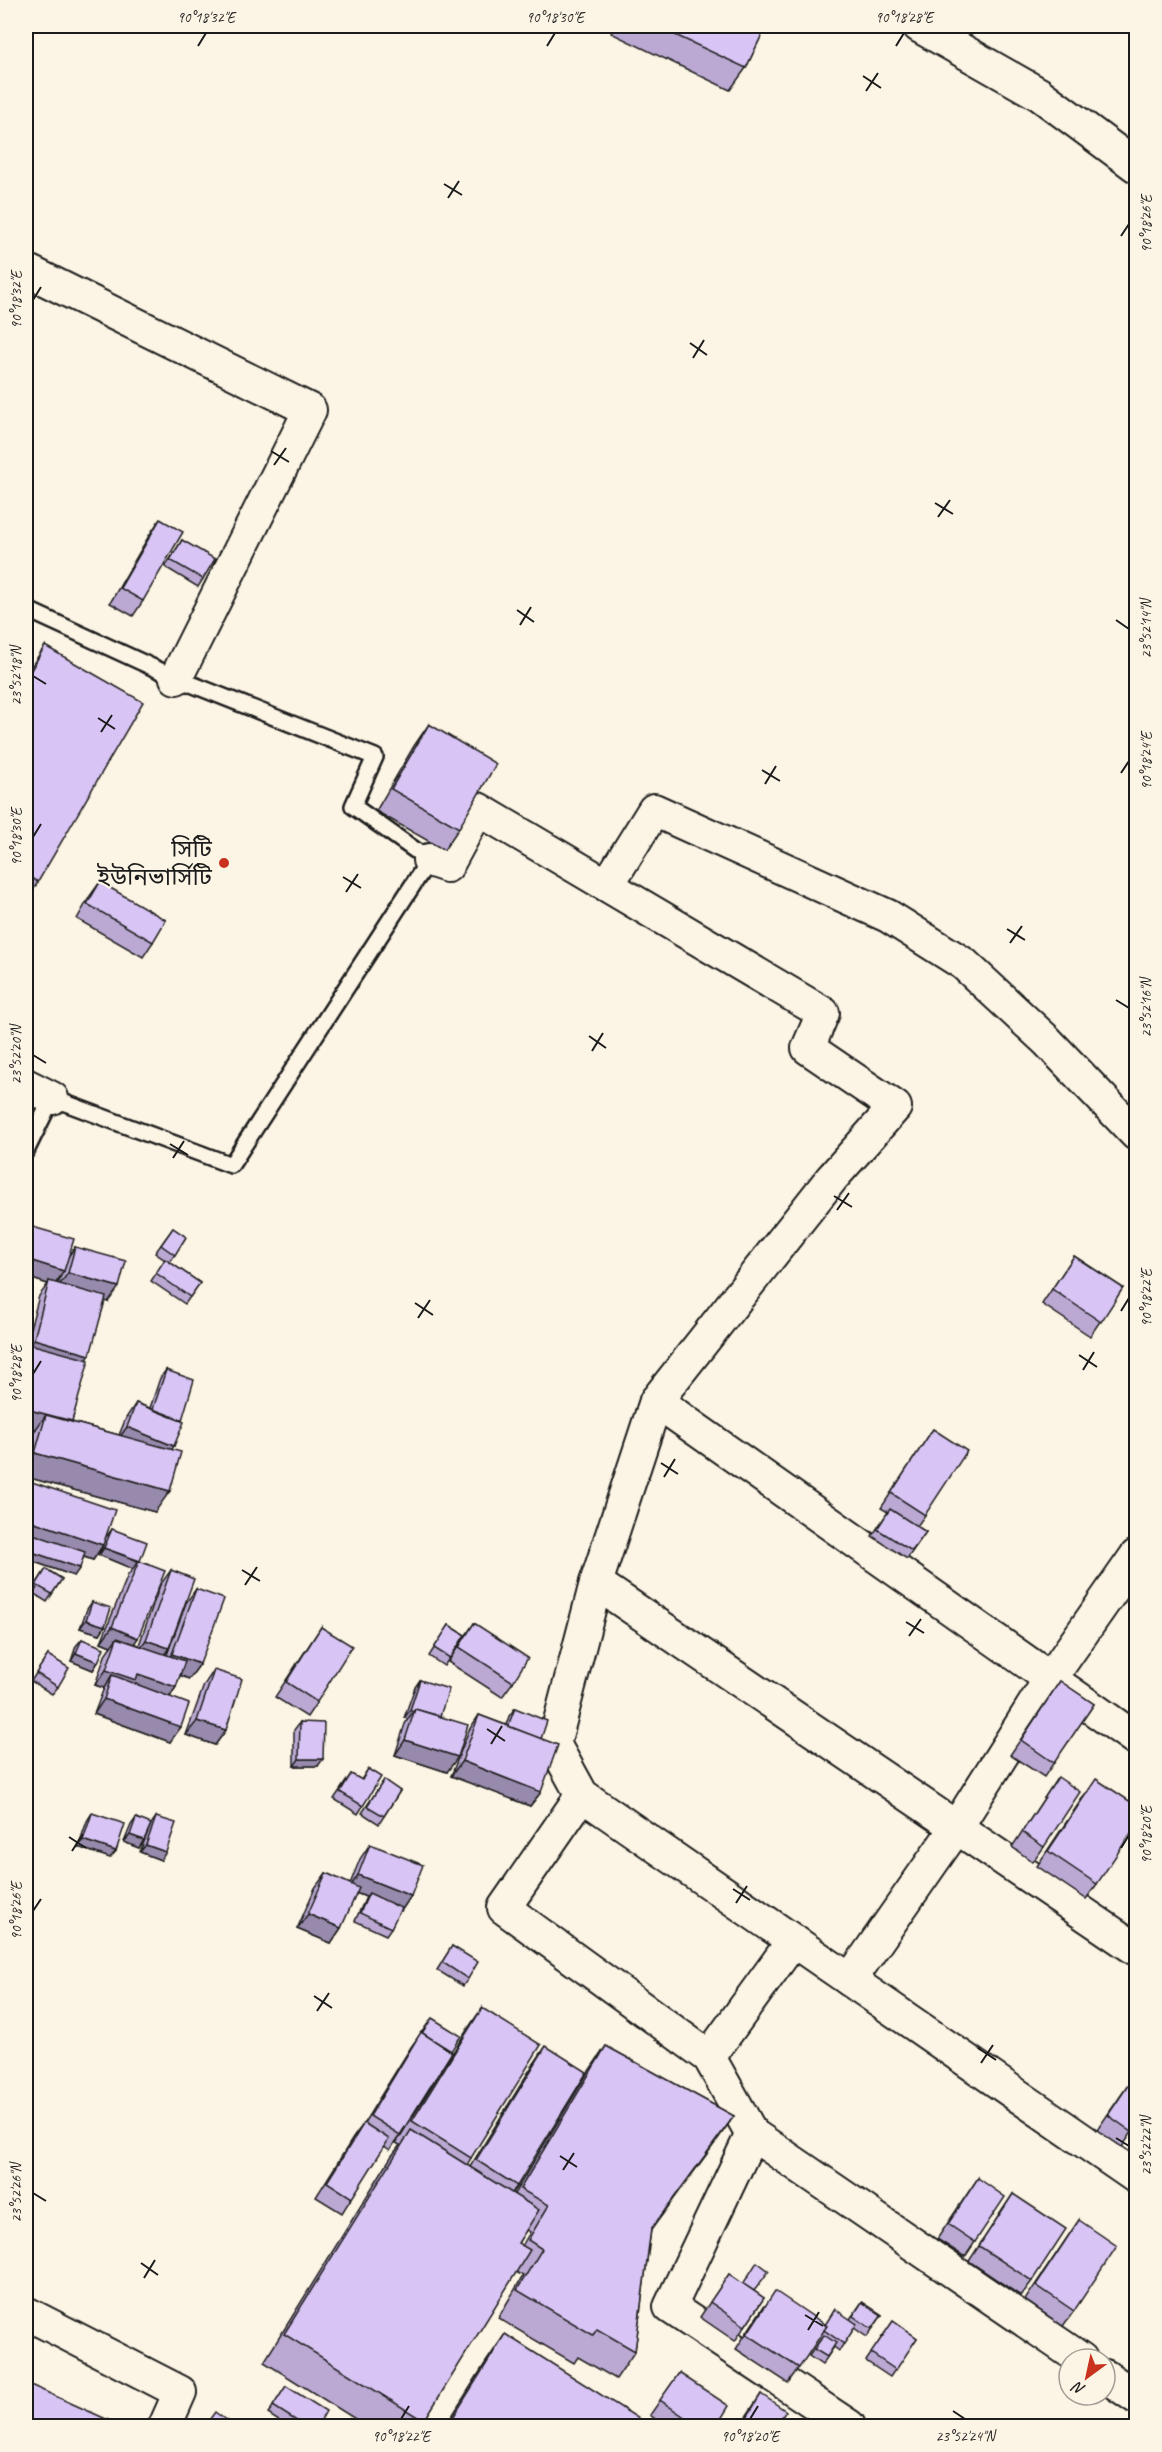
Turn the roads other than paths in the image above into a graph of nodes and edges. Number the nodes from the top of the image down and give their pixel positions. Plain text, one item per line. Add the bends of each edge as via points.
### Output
1 (919, 26) edge
2 (1137, 166) edge
3 (26, 270) edge
4 (26, 609) edge
5 (176, 678) junction
6 (429, 860) junction
7 (608, 884) junction
8 (39, 1091) edge
9 (1137, 1134) edge
10 (26, 1151) edge
11 (656, 1401) junction
12 (1137, 1556) edge
13 (596, 1582) junction
14 (1050, 1679) junction
15 (1137, 1739) edge
16 (582, 1795) junction
17 (956, 1828) junction
18 (794, 1941) junction
19 (1137, 1949) edge
20 (850, 1980) junction
21 (709, 2057) junction
22 (752, 2134) junction
23 (1137, 2177) edge
24 (26, 2313) edge
25 (1063, 2347) edge
26 (1117, 2384) edge
27 (1137, 2397) edge
28 (808, 2415) edge
29 (165, 2427) edge
30 (849, 2427) edge

1 - 2 street via 1039,94
3 - 5 street via 310,410
4 - 5 lane
5 - 6 lane via 375,757 353,806
6 - 7 street via 447,866 478,809
6 - 8 lane via 231,1165
7 - 9 street via 654,810 888,916 964,964 1047,1041
7 - 11 street via 823,1013 808,1048 895,1107 832,1178
8 - 10 lane
11 - 13 street
11 - 14 street
12 - 14 street
13 - 16 street via 554,1744
13 - 17 street
14 - 15 street
14 - 17 street
16 - 18 street
16 - 21 street via 504,1908
17 - 19 street
17 - 20 street
18 - 20 street
18 - 21 street
20 - 23 street
21 - 22 street
22 - 25 street
22 - 28 street via 670,2307
24 - 29 street via 180,2392
26 - 27 street
28 - 30 street

